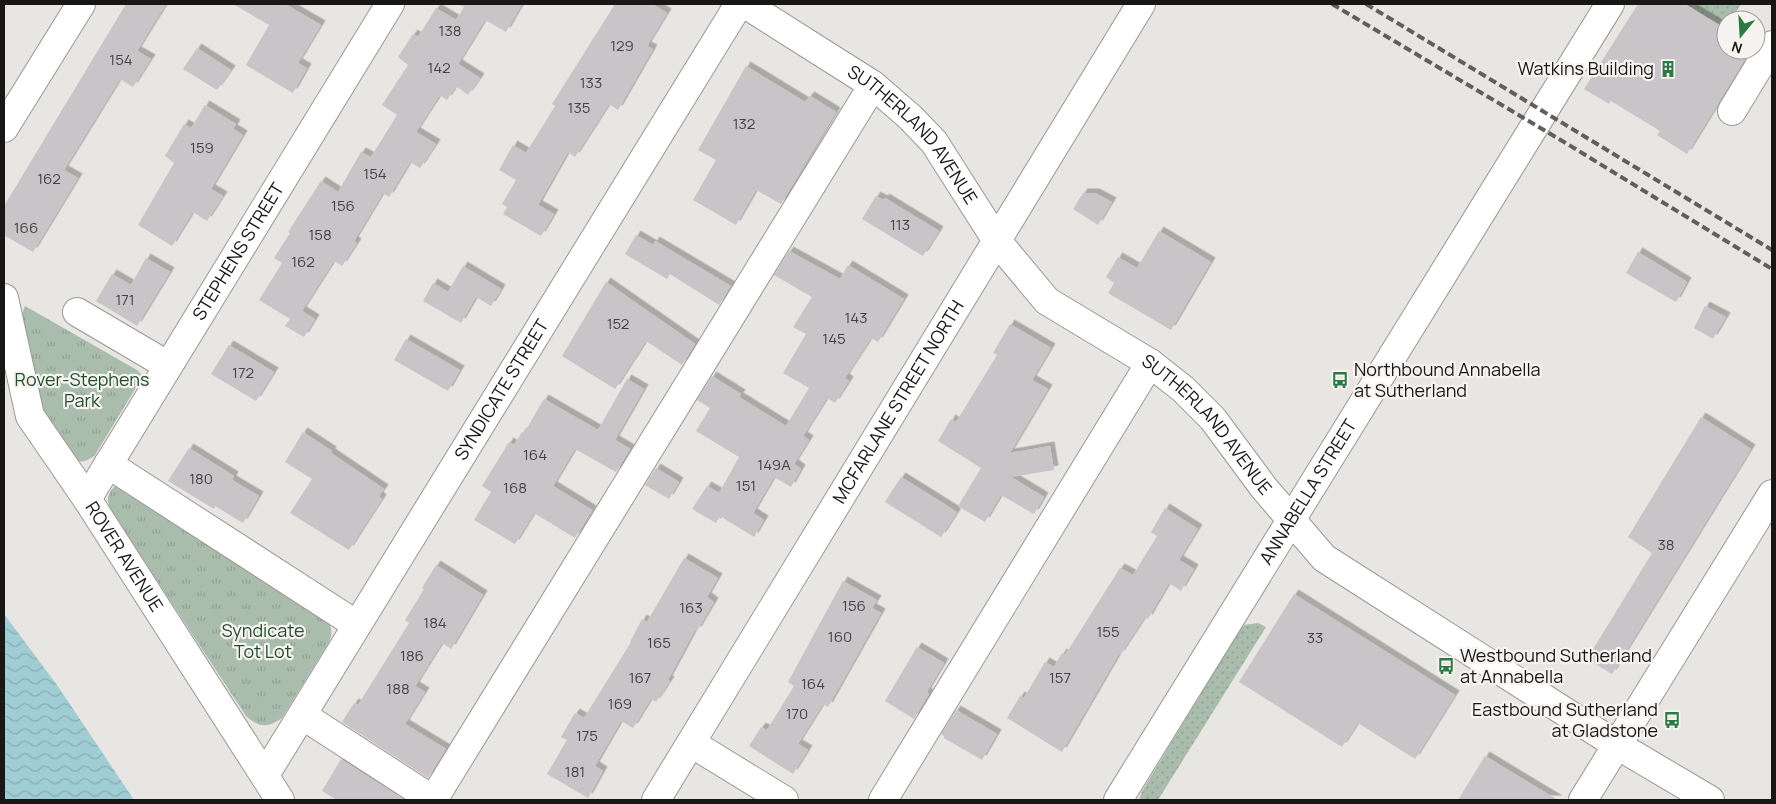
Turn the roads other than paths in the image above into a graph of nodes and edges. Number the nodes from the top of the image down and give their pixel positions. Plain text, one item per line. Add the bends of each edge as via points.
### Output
1 (81, 4) edge
2 (390, 4) edge
3 (739, 4) edge
4 (745, 4) edge
5 (1141, 4) edge
6 (1610, 4) edge
7 (1772, 45) edge
8 (873, 85) junction
9 (1732, 111) dead end
10 (4, 128) edge
11 (997, 241) junction
12 (4, 298) edge
13 (77, 312) dead end
14 (1150, 363) junction
15 (167, 365) junction
16 (108, 464) junction
17 (1772, 494) edge
18 (87, 499) junction
19 (1290, 519) junction
20 (357, 625) junction
21 (302, 715) junction
22 (691, 743) junction
23 (1617, 745) junction
24 (265, 775) junction
25 (280, 800) edge
26 (432, 800) edge
27 (656, 800) edge
28 (784, 800) edge
29 (883, 800) edge
30 (1118, 800) edge
31 (1583, 800) edge
32 (1710, 800) edge

1 - 10 street
2 - 15 street, STEPHENS STREET
3 - 20 street, SYNDICATE STREET
4 - 8 street, SUTHERLAND AVENUE
5 - 11 street, MCFARLANE STREET NORTH
6 - 19 street, ANNABELLA STREET
7 - 9 street
8 - 11 street, SUTHERLAND AVENUE via 910,116 934,142
8 - 26 street
11 - 14 street, SUTHERLAND AVENUE via 1047,300
11 - 22 street, MCFARLANE STREET NORTH
12 - 18 street, ROVER AVENUE via 30,416
13 - 15 street
14 - 19 street, SUTHERLAND AVENUE via 1213,419
14 - 29 street
15 - 16 street, STEPHENS STREET
16 - 18 street, STEPHENS STREET
16 - 20 street
17 - 23 street
18 - 24 street, ROVER AVENUE
19 - 23 street, SUTHERLAND AVENUE via 1324,558
19 - 30 street, ANNABELLA STREET
20 - 21 street, SYNDICATE STREET
21 - 24 street, SYNDICATE STREET
21 - 26 street
22 - 27 street, MCFARLANE STREET NORTH
22 - 28 street
23 - 31 street
23 - 32 street, SUTHERLAND AVENUE
24 - 25 street, ROVER AVENUE

